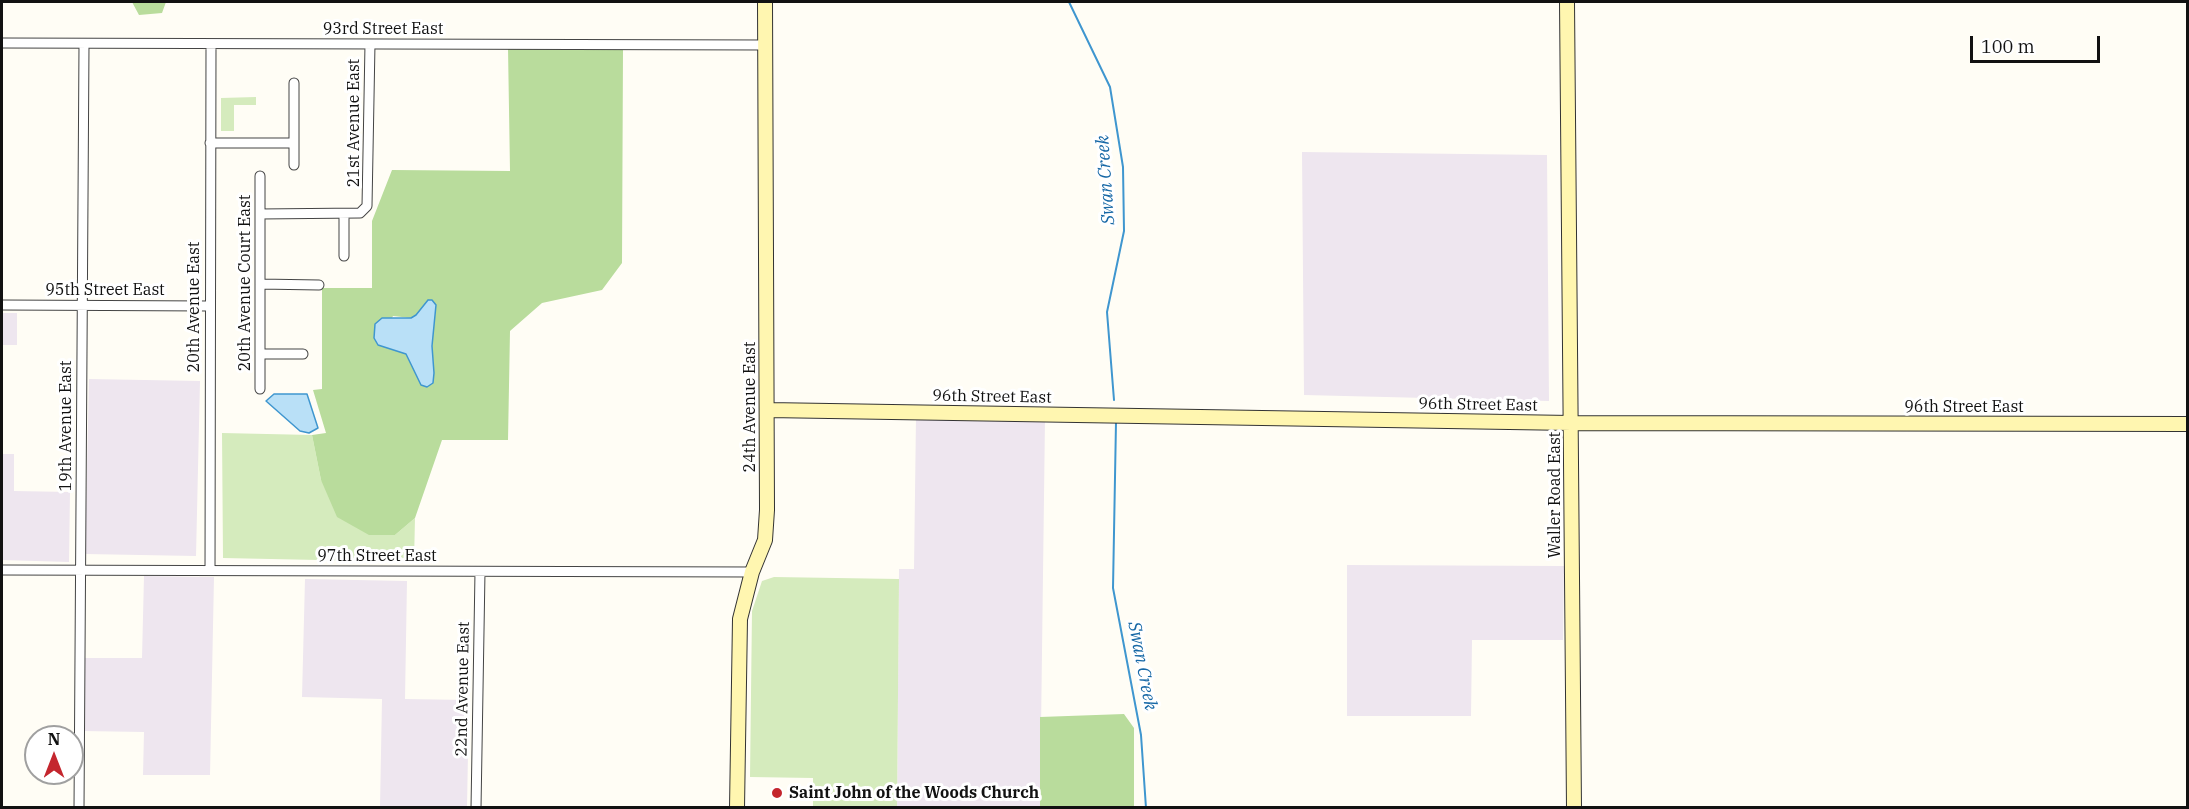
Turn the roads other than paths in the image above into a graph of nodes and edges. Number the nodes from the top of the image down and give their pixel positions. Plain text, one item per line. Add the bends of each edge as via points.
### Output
1 (765, 2) edge
2 (1567, 2) edge
3 (2, 43) edge
4 (370, 44) junction
5 (84, 45) junction
6 (210, 45) junction
7 (765, 45) junction
8 (294, 83) dead end
9 (210, 142) junction
10 (294, 142) junction
11 (294, 165) dead end
12 (260, 177) dead end
13 (260, 214) junction
14 (344, 214) junction
15 (344, 255) dead end
16 (260, 284) junction
17 (319, 285) dead end
18 (2, 305) edge
19 (81, 306) junction
20 (209, 306) junction
21 (260, 354) junction
22 (303, 354) dead end
23 (260, 389) dead end
24 (768, 410) junction
25 (1571, 423) junction
26 (2187, 424) edge
27 (2, 570) edge
28 (80, 570) junction
29 (210, 570) junction
30 (480, 572) junction
31 (752, 572) junction
32 (78, 807) edge
33 (476, 807) edge
34 (737, 807) edge
35 (1574, 807) edge

1 - 7 street, 24th Avenue East
2 - 25 street, Waller Road East
3 - 5 street, 93rd Street East
4 - 6 street, 93rd Street East
4 - 7 street, 93rd Street East
4 - 14 street, 21st Avenue East via 369,202 360,213
5 - 6 street, 93rd Street East
5 - 19 street, 19th Avenue East
6 - 9 street, 20th Avenue East
7 - 24 street, 24th Avenue East
8 - 10 street
9 - 10 street
9 - 20 street, 20th Avenue East
10 - 11 street
12 - 13 street, 20th Avenue Court East
13 - 14 street
13 - 16 street, 20th Avenue Court East
14 - 15 street
16 - 17 street
16 - 21 street, 20th Avenue Court East
18 - 19 street, 95th Street East
19 - 20 street, 95th Street East
19 - 28 street, 19th Avenue East
20 - 29 street, 20th Avenue East
21 - 22 street
21 - 23 street, 20th Avenue Court East
24 - 25 street, 96th Street East
24 - 31 street, 24th Avenue East via 765,540
25 - 26 street, 96th Street East
25 - 35 street, Waller Road East
27 - 28 street, 97th Street East
28 - 29 street, 97th Street East
28 - 32 street, 19th Avenue East
29 - 30 street, 97th Street East
30 - 31 street, 97th Street East
30 - 33 street, 22nd Avenue East
31 - 34 street, 24th Avenue East via 740,619

